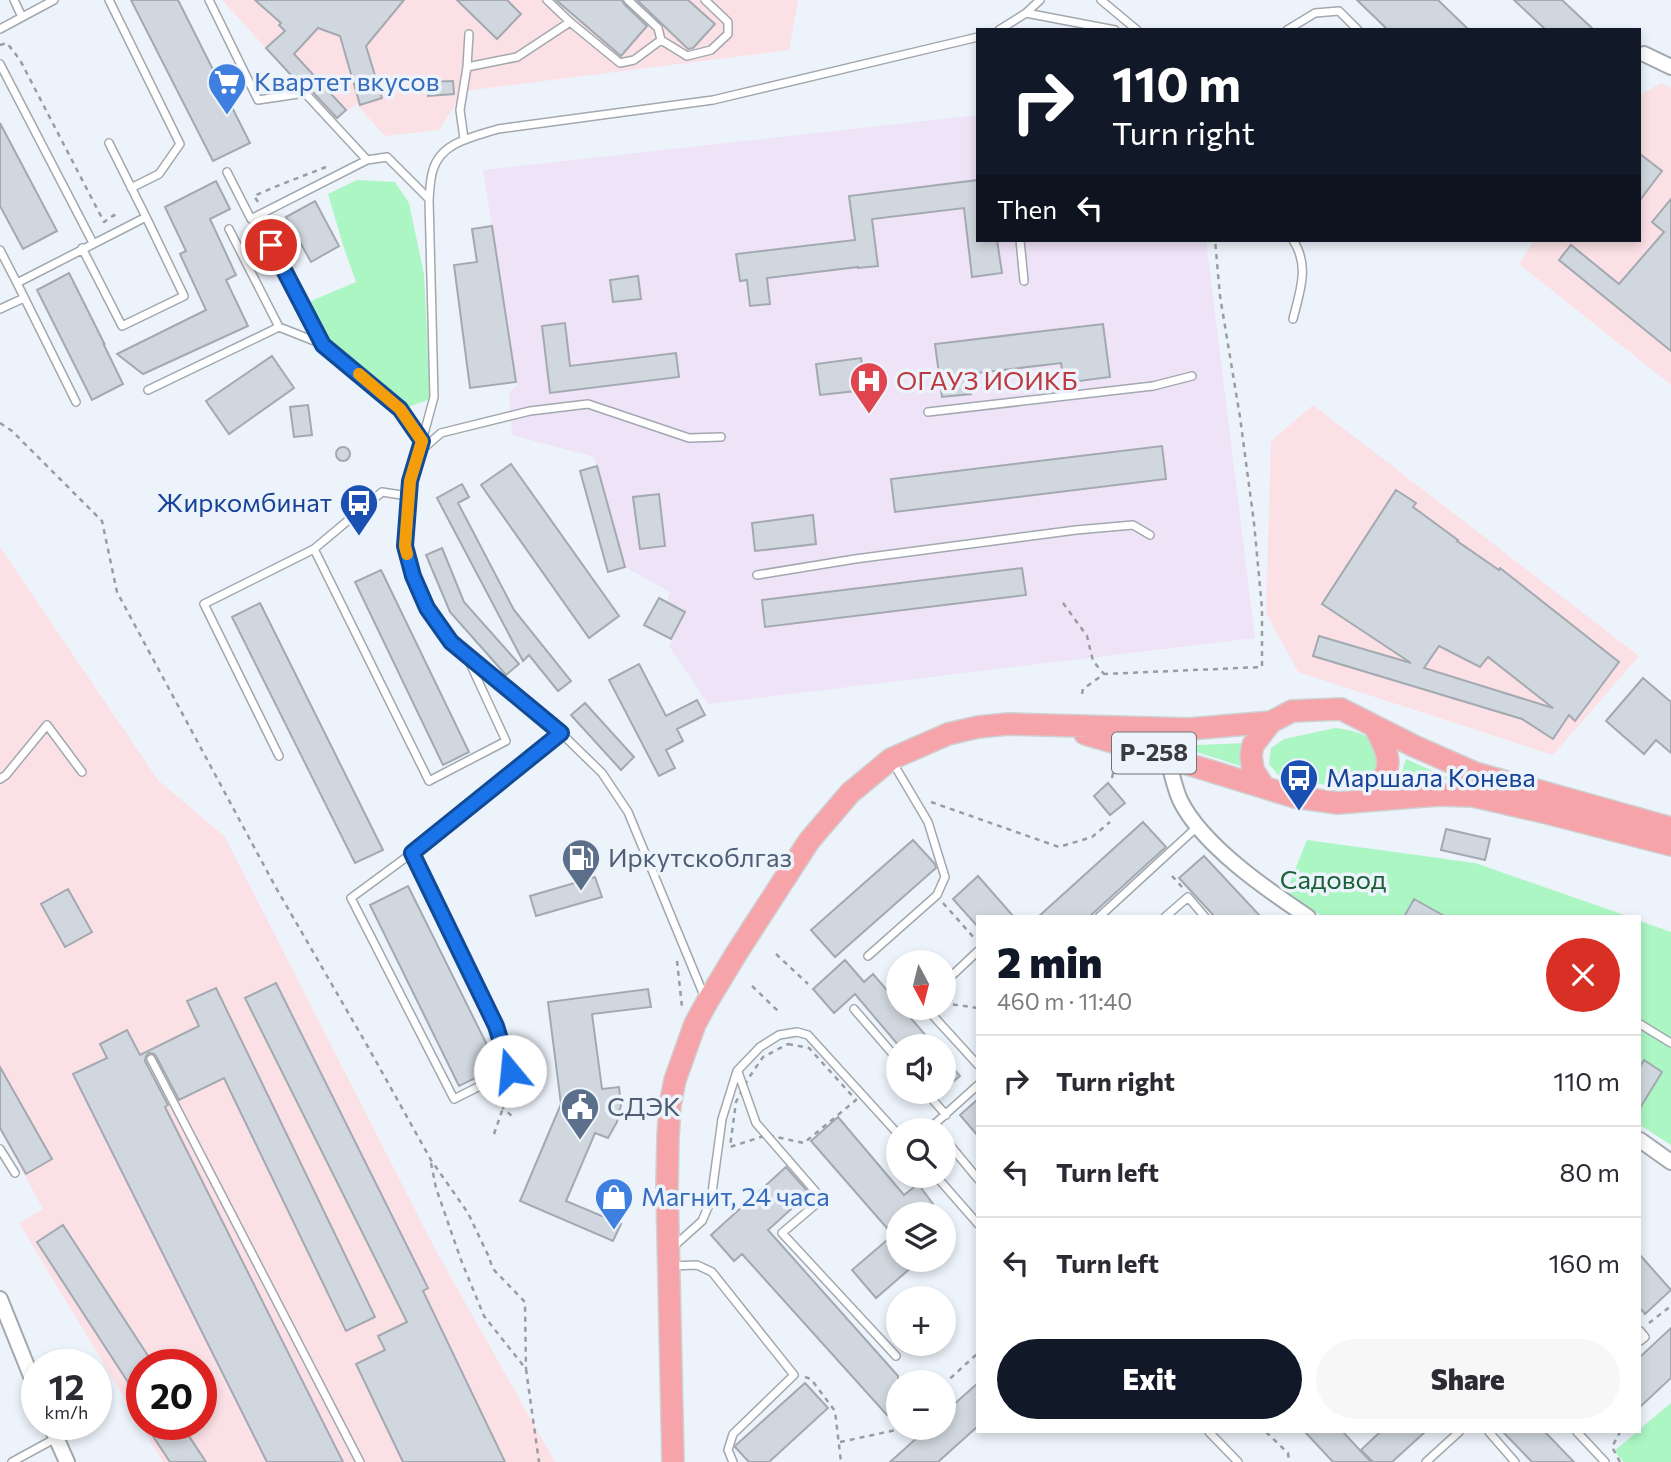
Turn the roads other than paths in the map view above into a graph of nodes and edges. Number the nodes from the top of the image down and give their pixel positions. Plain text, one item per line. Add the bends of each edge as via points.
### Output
1 (14, 0) edge
2 (54, 0) edge
3 (109, 0) edge
4 (209, 0) edge
5 (547, 0) edge
6 (628, 0) edge
7 (705, 0) edge
8 (1040, 0) edge
9 (1101, 0) edge
10 (1026, 13) junction
11 (22, 17) junction
12 (570, 22) junction
13 (1002, 28) edge
14 (1105, 28) edge
15 (1135, 28) edge
16 (1290, 28) edge
17 (1356, 28) edge
18 (0, 29) edge
19 (469, 34) dead end
20 (976, 37) edge
21 (661, 40) junction
22 (1644, 54) dead end
23 (0, 64) edge
24 (467, 67) junction
25 (1671, 67) edge
26 (464, 139) junction
27 (109, 143) dead end
28 (364, 157) junction
29 (227, 172) dead end
30 (131, 188) junction
31 (429, 199) junction
32 (146, 216) junction
33 (229, 229) dead end
34 (1020, 242) edge
35 (1294, 242) edge
36 (93, 243) junction
37 (271, 245) dead end
38 (82, 248) junction
39 (0, 250) edge
40 (1024, 281) dead end
41 (17, 283) junction
42 (24, 298) junction
43 (0, 309) edge
44 (1293, 319) dead end
45 (279, 327) junction
46 (323, 345) junction
47 (1192, 376) dead end
48 (148, 390) dead end
49 (76, 402) dead end
50 (928, 412) dead end
51 (721, 437) dead end
52 (422, 441) junction
53 (418, 453) junction
54 (408, 496) junction
55 (1150, 535) dead end
56 (314, 549) junction
57 (757, 575) dead end
58 (467, 655) junction
59 (1271, 722) junction
60 (1041, 726) junction
61 (1374, 726) junction
62 (561, 733) junction
63 (279, 756) dead end
64 (1168, 758) junction
65 (891, 759) junction
66 (82, 772) dead end
67 (0, 779) edge
68 (1264, 787) junction
69 (1370, 800) junction
70 (1197, 827) junction
71 (1671, 828) edge
72 (1671, 845) edge
73 (412, 853) junction
74 (1101, 915) edge
75 (1168, 915) edge
76 (1203, 915) edge
77 (1305, 915) edge
78 (976, 953) edge
79 (868, 956) dead end
80 (956, 972) edge
81 (707, 1002) junction
82 (854, 1009) dead end
83 (937, 1020) edge
84 (1641, 1025) edge
85 (1671, 1042) edge
86 (886, 1046) edge
87 (151, 1059) dead end
88 (976, 1063) edge
89 (737, 1071) junction
90 (976, 1087) edge
91 (936, 1104) edge
92 (946, 1115) junction
93 (942, 1118) edge
94 (886, 1121) edge
95 (1641, 1141) edge
96 (0, 1149) edge
97 (956, 1152) edge
98 (1671, 1162) edge
99 (15, 1173) dead end
100 (976, 1177) edge
101 (946, 1188) edge
102 (976, 1222) edge
103 (669, 1258) junction
104 (0, 1299) edge
105 (886, 1345) edge
106 (21, 1351) edge
107 (1210, 1433) edge
108 (1458, 1433) edge
109 (1490, 1433) edge
110 (1578, 1433) edge
111 (41, 1440) edge
112 (57, 1440) edge
113 (12, 1462) edge
114 (67, 1462) edge
115 (360, 1462) edge
116 (673, 1462) edge
117 (733, 1462) edge
118 (1238, 1462) edge
119 (1426, 1462) edge
120 (1516, 1462) edge
121 (1605, 1462) edge

1 - 11 lane
2 - 11 lane
3 - 30 lane via 180,144 159,174
4 - 28 lane via 258,100 305,93
5 - 12 lane
6 - 21 lane via 658,27
7 - 21 lane via 728,22 728,34 711,50 687,56
8 - 10 lane
9 - 15 lane
10 - 13 lane
10 - 14 lane
11 - 18 lane
12 - 21 lane via 620,63 634,60
12 - 24 lane via 517,57
16 - 17 lane via 1315,13 1339,11
19 - 24 lane
20 - 26 lane via 713,100 498,130
22 - 25 street
23 - 36 lane
24 - 26 lane via 460,110
26 - 31 lane via 442,152 433,170
27 - 30 lane
28 - 29 lane via 251,219
28 - 31 lane via 387,157
30 - 32 lane
31 - 52 lane via 434,397
32 - 36 lane
32 - 38 lane via 184,296 122,327
33 - 45 lane
34 - 40 lane
35 - 44 lane via 1301,253 1302,284
36 - 38 lane
37 - 46 lane
38 - 41 lane
39 - 41 lane
41 - 42 lane
42 - 43 lane
42 - 49 lane
45 - 46 lane
45 - 48 lane
46 - 52 lane via 400,409
47 - 50 lane via 1153,386
51 - 53 lane via 689,438 588,404 530,411 441,433
52 - 53 lane
53 - 54 lane
54 - 56 lane via 382,492
54 - 58 lane via 405,546 413,576 427,608 451,642
55 - 57 lane via 1133,526 1076,530
56 - 58 lane via 429,781 506,741
56 - 63 lane via 204,604
58 - 62 lane
59 - 60 main road, Р-258 via 1189,729
59 - 61 main road, Р-258 via 1292,711 1341,709
59 - 68 main road via 1251,755 1253,770
60 - 64 main road, Р-258
60 - 65 main road via 978,727 948,734
61 - 69 main road via 1387,750 1388,771
61 - 71 main road, Р-258 via 1475,773
62 - 73 lane
62 - 81 lane via 601,773 628,812
64 - 68 main road, Р-258
64 - 70 street via 1180,800
65 - 79 lane via 928,822 945,877 937,895
65 - 81 main road via 850,793 809,841
66 - 67 lane via 47,724
68 - 69 main road, Р-258 via 1338,803
69 - 72 main road, Р-258 via 1473,796
70 - 74 lane
70 - 77 street via 1226,856
73 - 73 lane via 351,898 454,1099 510,1071 496,1026
75 - 76 lane via 1188,897
78 - 80 lane
81 - 103 main road via 684,1052 670,1105
82 - 86 lane
83 - 88 lane
84 - 85 lane
87 - 115 lane
89 - 94 lane via 779,1035 808,1035
89 - 103 lane via 722,1119 711,1200 702,1221
89 - 105 lane via 757,1123 822,1199 782,1233
90 - 92 lane
91 - 92 lane
92 - 93 lane
95 - 98 street
96 - 99 lane
97 - 100 lane
101 - 102 lane
103 - 116 main road
103 - 117 lane via 712,1272 794,1375 733,1434 728,1450
104 - 106 street
107 - 118 lane
108 - 119 lane
109 - 120 lane
110 - 121 lane
111 - 113 lane
112 - 114 street

